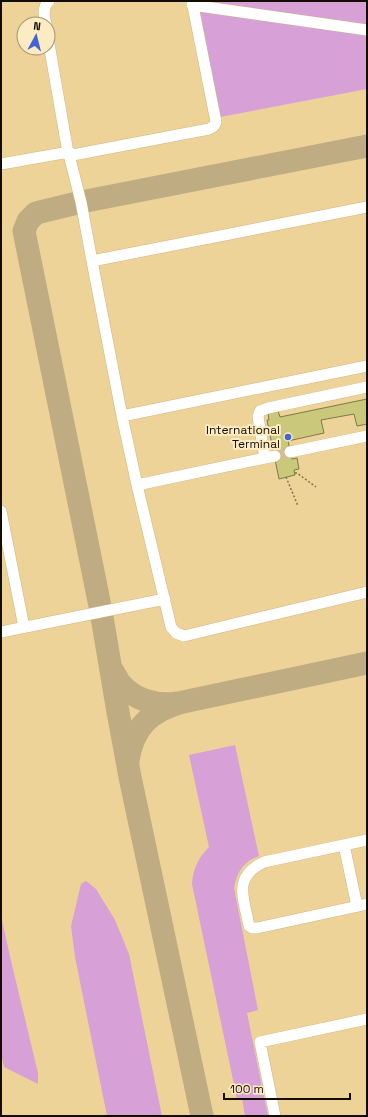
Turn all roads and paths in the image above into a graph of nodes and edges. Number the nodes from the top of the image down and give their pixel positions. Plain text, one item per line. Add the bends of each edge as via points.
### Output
1 (49, 1) edge
2 (192, 3) edge
3 (44, 16) edge
4 (367, 30) edge
5 (51, 56) edge
6 (69, 152) junction
7 (1, 164) edge
8 (367, 207) edge
9 (92, 261) junction
10 (367, 366) edge
11 (367, 387) edge
12 (122, 416) junction
13 (367, 436) edge
14 (290, 452) tunnel mouth
15 (295, 473) dead end
16 (286, 477) dead end
17 (137, 485) junction
18 (316, 487) dead end
19 (298, 506) dead end
20 (1, 511) edge
21 (367, 592) edge
22 (165, 599) junction
23 (24, 627) junction
24 (1, 632) edge
25 (367, 840) edge
26 (344, 845) junction
27 (362, 905) edge
28 (367, 1019) edge
29 (275, 1116) edge

1 - 3 lane via 44,8
2 - 4 lane
2 - 6 lane via 216,122 214,126 74,155
5 - 6 lane
6 - 7 lane
6 - 9 lane
8 - 9 lane
9 - 12 lane
10 - 12 lane
11 - 17 lane via 260,411 258,423 270,457
12 - 17 lane
13 - 14 lane
15 - 18 path
16 - 19 path
17 - 22 lane
20 - 23 lane
21 - 22 lane via 184,636 176,633 171,626
22 - 23 lane
23 - 24 lane
25 - 26 lane
26 - 27 lane
26 - 27 lane via 255,866 242,883 249,926 265,927
28 - 29 lane via 260,1042

